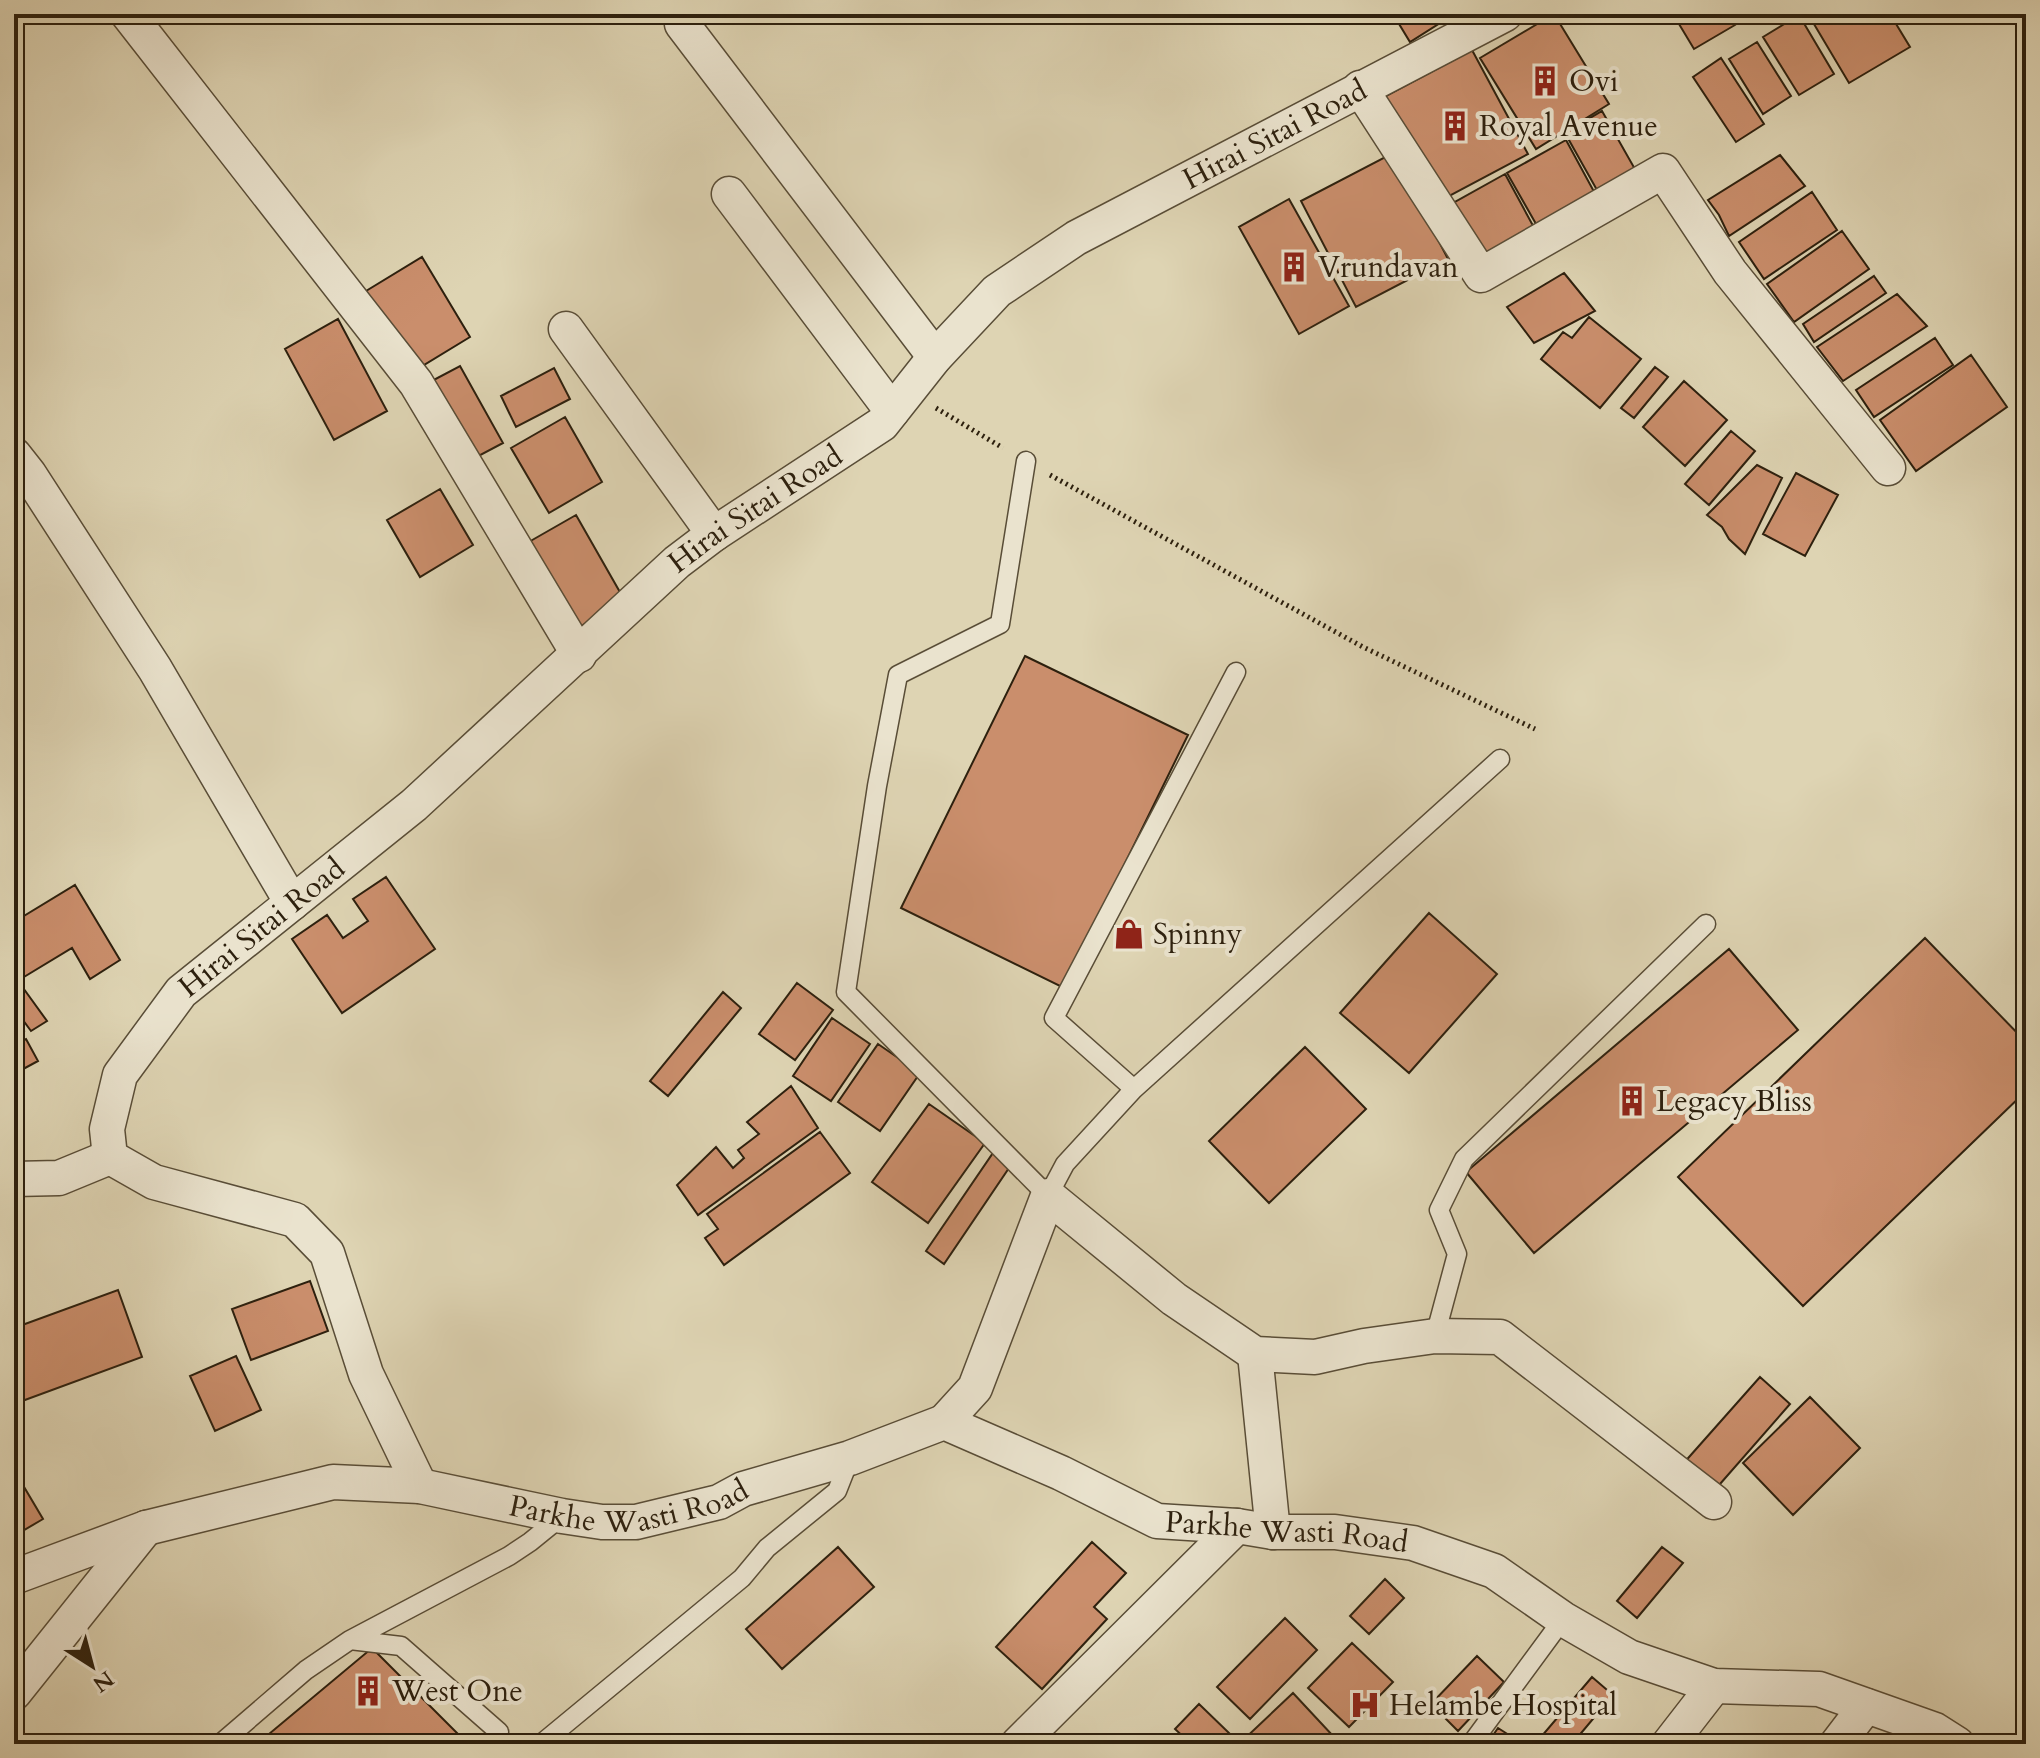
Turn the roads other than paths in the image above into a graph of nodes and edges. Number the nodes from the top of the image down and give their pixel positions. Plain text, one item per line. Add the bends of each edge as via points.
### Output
1 (128, 14) edge
2 (1505, 14) edge
3 (682, 24) dead end
4 (1360, 88) junction
5 (729, 194) dead end
6 (566, 329) dead end
7 (935, 357) junction
8 (900, 402) junction
9 (14, 455) edge
10 (1026, 461) road end
11 (1888, 468) dead end
12 (714, 534) junction
13 (579, 655) junction
14 (1236, 672) dead end
15 (1500, 759) dead end
16 (292, 903) junction
17 (1706, 924) dead end
18 (1134, 1089) junction
19 (108, 1143) junction
20 (14, 1179) edge
21 (1048, 1196) junction
22 (1435, 1336) junction
23 (1255, 1354) junction
24 (944, 1422) junction
25 (850, 1458) junction
26 (420, 1486) junction
27 (1714, 1502) dead end
28 (562, 1516) junction
29 (1237, 1526) junction
30 (146, 1528) junction
31 (1273, 1532) junction
32 (14, 1577) edge
33 (1563, 1619) junction
34 (350, 1640) junction
35 (1714, 1686) junction
36 (14, 1693) edge
37 (1866, 1706) junction
38 (220, 1744) edge
39 (489, 1744) edge
40 (541, 1744) edge
41 (1018, 1744) edge
42 (1471, 1744) edge
43 (1669, 1744) edge
44 (1837, 1744) edge
45 (1957, 1744) edge

1 - 13 street via 416,383
2 - 4 street, Hirai Sitai Road
3 - 7 street
4 - 7 street, Hirai Sitai Road via 1076,238 997,291
4 - 11 street via 1481,275 1663,171 1730,272
5 - 8 street
6 - 12 street
7 - 8 street, Hirai Sitai Road
8 - 12 street, Hirai Sitai Road via 882,424
9 - 16 street via 155,669
10 - 21 lane via 1000,624 898,675 846,992
12 - 13 street, Hirai Sitai Road
13 - 16 street, Hirai Sitai Road via 414,805
14 - 18 lane via 1054,1018
15 - 18 lane
16 - 19 street, Hirai Sitai Road via 181,992 120,1075
17 - 22 lane via 1464,1159 1439,1210 1457,1254
18 - 21 lane via 1065,1164
19 - 20 street via 59,1178
19 - 26 street via 154,1182 295,1220 327,1253 366,1374
21 - 23 street via 1174,1299
21 - 24 street via 975,1388
22 - 23 street via 1315,1357
22 - 27 street via 1500,1337
23 - 31 street
24 - 25 street, Parkhe Wasti Road
24 - 29 street, Parkhe Wasti Road via 1157,1521
25 - 28 street, Parkhe Wasti Road via 743,1489 719,1502 636,1522
25 - 40 lane via 837,1491 767,1548 742,1578
26 - 28 street, Parkhe Wasti Road
26 - 30 street, Parkhe Wasti Road via 333,1482
28 - 34 lane via 509,1556
29 - 31 street, Parkhe Wasti Road
29 - 41 street
30 - 32 street, Parkhe Wasti Road
30 - 36 street
31 - 33 street, Parkhe Wasti Road via 1335,1532 1413,1543 1494,1571
33 - 35 street, Parkhe Wasti Road via 1629,1657
33 - 42 lane
34 - 38 lane via 306,1670
34 - 39 lane via 401,1646 499,1732
35 - 37 street, Parkhe Wasti Road via 1819,1689
35 - 43 street
37 - 44 street
37 - 45 street, Parkhe Wasti Road via 1935,1730

